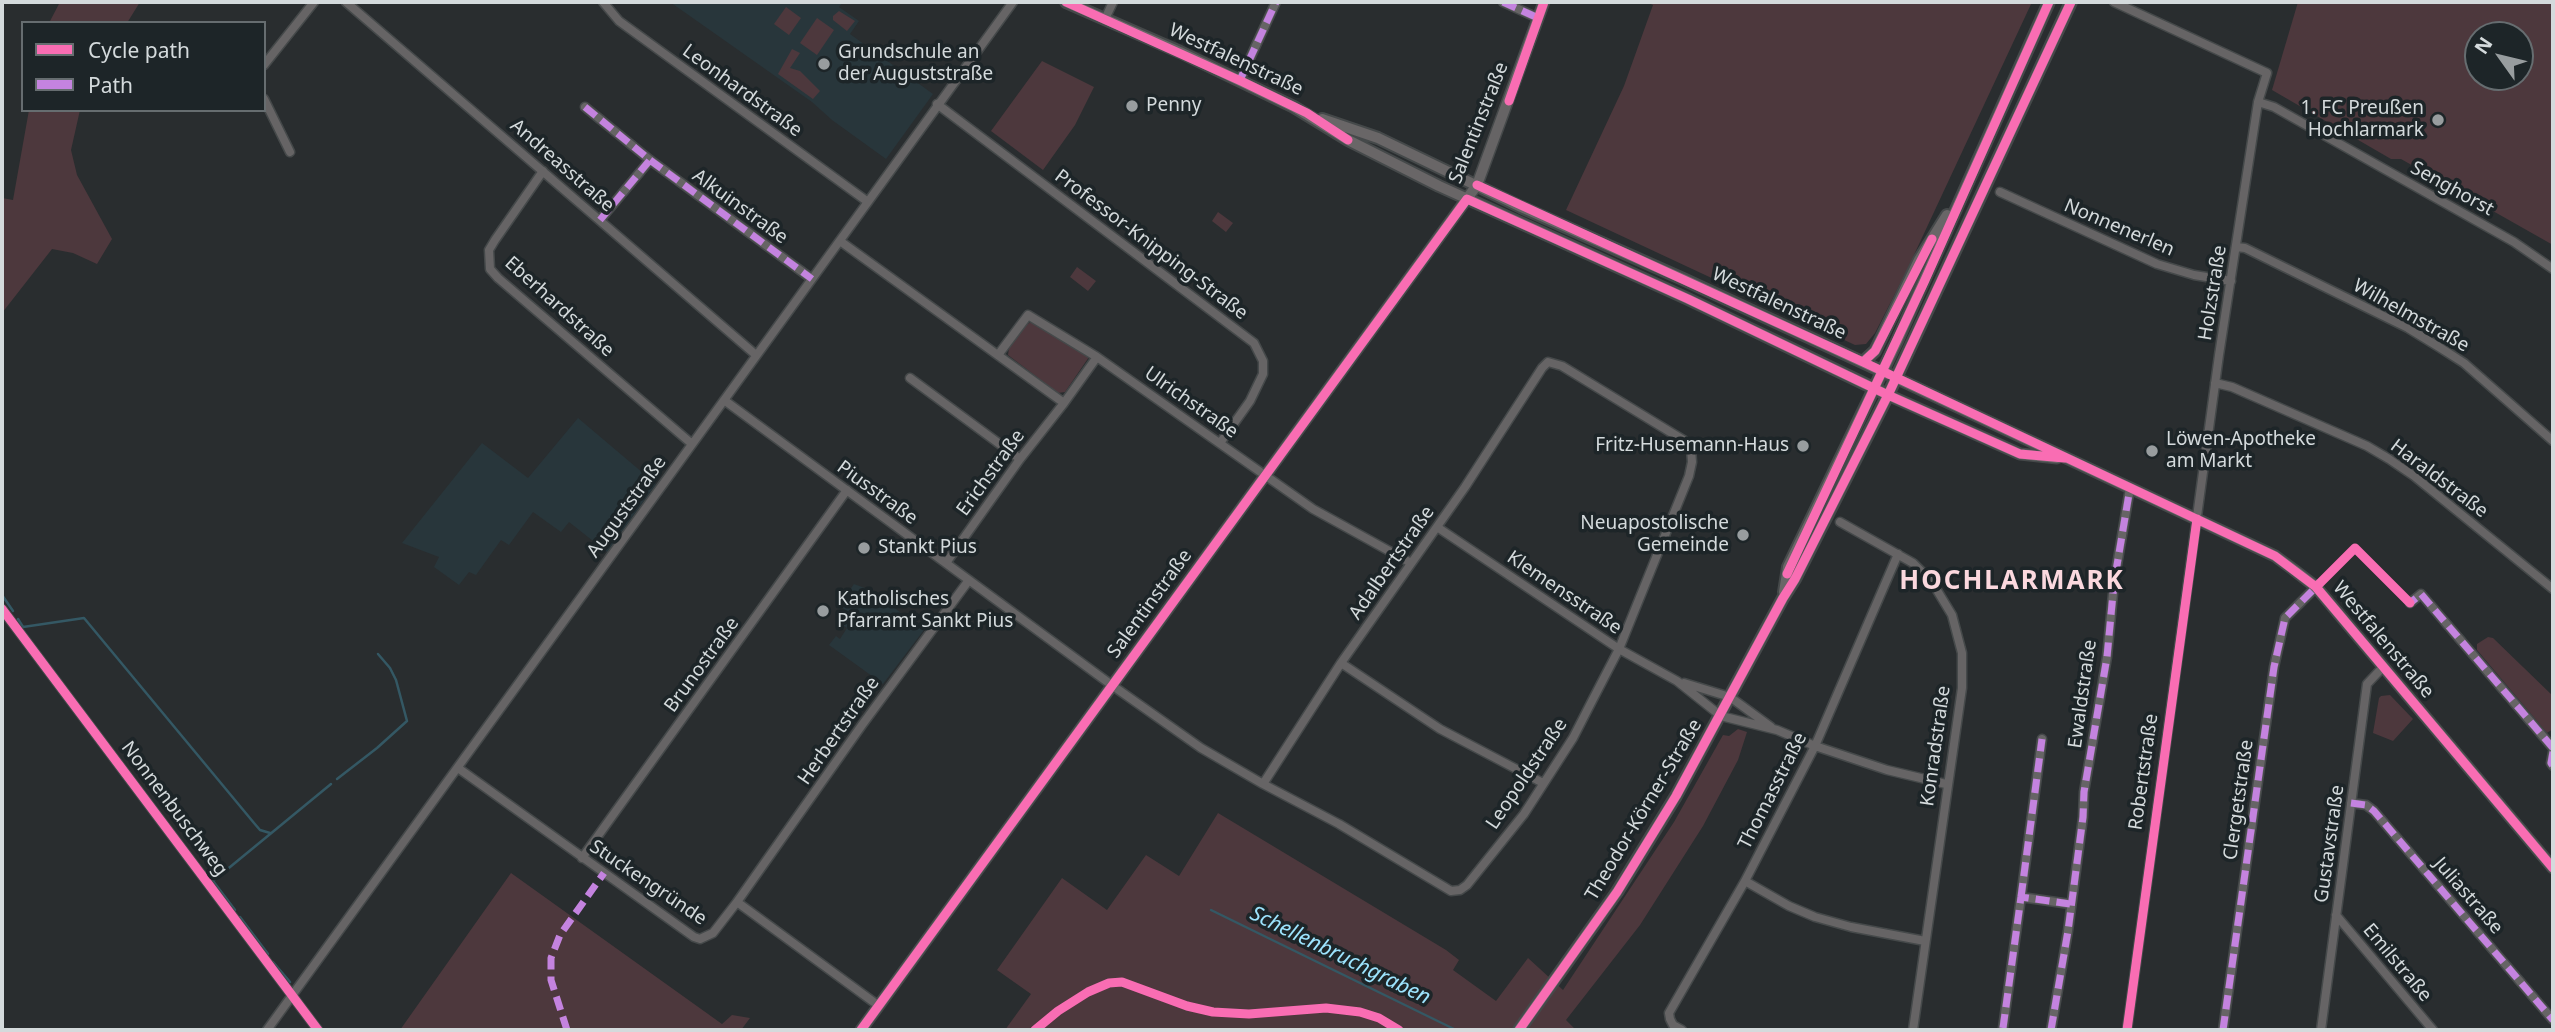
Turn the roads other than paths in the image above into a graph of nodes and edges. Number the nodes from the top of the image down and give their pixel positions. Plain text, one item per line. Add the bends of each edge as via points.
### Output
1 (314, 2) edge
2 (346, 2) edge
3 (603, 2) edge
4 (1013, 2) edge
5 (1066, 2) edge
6 (1113, 2) edge
7 (1276, 2) edge
8 (1503, 2) edge
9 (1544, 2) edge
10 (2049, 2) edge
11 (2071, 2) edge
12 (2114, 2) edge
13 (1538, 18) junction
14 (1105, 19) junction
15 (266, 62) edge
16 (1240, 80) junction
17 (2258, 102) junction
18 (266, 103) edge
19 (937, 104) junction
20 (585, 107) dead end
21 (1307, 113) junction
22 (290, 152) dead end
23 (650, 160) junction
24 (543, 171) junction
25 (1477, 185) junction
26 (1965, 186) junction
27 (2000, 192) dead end
28 (1467, 199) junction
29 (868, 202) junction
30 (600, 220) junction
31 (840, 241) junction
32 (2236, 247) junction
33 (2553, 269) edge
34 (812, 279) junction
35 (2231, 281) junction
36 (756, 355) junction
37 (999, 355) junction
38 (1097, 357) junction
39 (1548, 362) joint
40 (1863, 362) junction
41 (1883, 371) junction
42 (910, 378) dead end
43 (1896, 378) junction
44 (2215, 383) junction
45 (1874, 388) junction
46 (1888, 395) junction
47 (724, 400) junction
48 (1063, 402) junction
49 (2553, 441) edge
50 (1220, 443) junction
51 (692, 444) junction
52 (2064, 458) junction
53 (1020, 460) junction
54 (1267, 475) junction
55 (2130, 488) junction
56 (847, 490) junction
57 (2197, 519) junction
58 (1840, 522) dead end
59 (1437, 527) junction
60 (1898, 554) junction
61 (946, 563) junction
62 (1411, 564) junction
63 (969, 580) junction
64 (2316, 587) junction
65 (2553, 589) edge
66 (1783, 598) junction
67 (2410, 603) dead end
68 (2, 609) edge
69 (1619, 649) junction
70 (1341, 663) junction
71 (2383, 667) junction
72 (1677, 681) junction
73 (1112, 686) junction
74 (1730, 697) junction
75 (1721, 716) junction
76 (1777, 730) junction
77 (2042, 739) dead end
78 (1815, 746) junction
79 (2553, 750) edge
80 (2553, 766) edge
81 (458, 768) junction
82 (1544, 783) junction
83 (1263, 784) junction
84 (1946, 784) junction
85 (2351, 803) junction
86 (582, 858) junction
87 (2553, 868) edge
88 (1745, 881) junction
89 (2021, 897) junction
90 (737, 902) junction
91 (2070, 904) junction
92 (2336, 915) junction
93 (1925, 941) junction
94 (292, 996) junction
95 (879, 1006) junction
96 (2553, 1020) edge
97 (2003, 1028) dead end
98 (268, 1030) edge
99 (318, 1030) edge
100 (861, 1030) edge
101 (1518, 1030) edge
102 (1682, 1030) edge
103 (1913, 1030) edge
104 (2050, 1030) edge
105 (2127, 1030) edge
106 (2223, 1030) edge
107 (2321, 1030) edge
108 (2433, 1030) edge

1 - 15 street
2 - 24 street, Andreasstraße
3 - 29 street, Leonhardstraße via 619,21
4 - 19 street, Auguststraße
5 - 14 main road, Westfalenstraße
6 - 14 street
7 - 16 street
8 - 13 street
9 - 13 street, Salentinstraße
10 - 26 main road, Theodor-Körner-Straße
11 - 43 main road, Theodor-Körner-Straße
12 - 17 street, Holzstraße via 2267,73
13 - 25 street, Salentinstraße
14 - 16 main road, Westfalenstraße
16 - 21 main road, Westfalenstraße
17 - 32 street, Holzstraße
17 - 33 street, Senghorst via 2514,242
18 - 22 street
19 - 29 street, Auguststraße
19 - 50 street, Professor-Knipping-Straße via 1254,342 1260,350 1263,373 1250,401
20 - 23 street, Alkuinstraße
21 - 25 main road, Westfalenstraße via 1378,138
21 - 28 main road, Westfalenstraße via 1348,140
23 - 30 street
23 - 34 street, Alkuinstraße
24 - 30 street, Andreasstraße
24 - 51 street, Eberhardstraße via 489,250 490,269
25 - 28 street, Salentinstraße
25 - 40 main road, Westfalenstraße
26 - 40 main road, Theodor-Körner-Straße via 1919,260 1875,351
26 - 41 main road, Theodor-Körner-Straße
27 - 35 street, Nonnenerlen via 2157,264
28 - 45 main road, Westfalenstraße
28 - 54 street, Salentinstraße
29 - 31 street, Auguststraße
30 - 36 street, Andreasstraße
31 - 34 street, Auguststraße
31 - 37 street
32 - 35 street, Holzstraße
32 - 49 street, Wilhelmstraße via 2408,328 2464,363
34 - 36 street, Auguststraße
35 - 44 street, Holzstraße
36 - 47 street, Auguststraße
37 - 38 street, Ulrichstraße via 1027,315
37 - 48 street
38 - 48 street
38 - 50 street, Ulrichstraße
39 - 59 street, Adalbertstraße
39 - 69 street, Leopoldstraße via 1665,428 1691,449 1689,476
40 - 41 main road, Westfalenstraße
41 - 43 main road, Westfalenstraße
41 - 45 main road, Theodor-Körner-Straße
42 - 53 street
43 - 46 main road, Theodor-Körner-Straße
43 - 52 street, Westfalenstraße
44 - 57 street, Holzstraße
44 - 65 street, Haraldstraße via 2368,446 2423,482
45 - 46 main road, Westfalenstraße
45 - 66 main road, Theodor-Körner-Straße via 1788,567
46 - 52 street, Westfalenstraße via 2020,454
46 - 66 main road, Theodor-Körner-Straße
47 - 51 street, Auguststraße
47 - 56 street, Piusstraße
48 - 53 street, Erichstraße
50 - 54 street, Ulrichstraße
51 - 81 street, Auguststraße
52 - 55 street, Westfalenstraße
53 - 61 street, Erichstraße
54 - 62 street, Ulrichstraße via 1313,509
54 - 73 street, Salentinstraße
55 - 57 street, Westfalenstraße
55 - 91 street, Ewaldstraße
56 - 61 street, Piusstraße
56 - 86 street, Brunostraße
57 - 64 street, Westfalenstraße via 2274,556
57 - 105 street, Robertstraße
58 - 60 street, Konradstraße
59 - 62 street, Adalbertstraße
59 - 69 street, Klemensstraße
60 - 78 street, Thomasstraße
60 - 84 street, Konradstraße via 1923,572 1944,600 1962,653 1962,688
61 - 63 street, Piusstraße
62 - 70 street, Adalbertstraße
63 - 73 street, Piusstraße
63 - 90 street, Herbertstraße
64 - 71 street, Westfalenstraße
64 - 106 street, Clergetstraße via 2285,618 2274,667
66 - 74 main road, Theodor-Körner-Straße
67 - 79 street via 2421,593
68 - 94 street, Nonnenbuschweg
69 - 72 street, Klemensstraße
69 - 82 street, Leopoldstraße
70 - 82 street via 1440,729
70 - 83 street, Adalbertstraße
71 - 85 street, Gustavstraße via 2367,684
71 - 87 street, Westfalenstraße
72 - 74 street, Klemensstraße
72 - 75 street, Klemensstraße
73 - 83 street, Leopoldstraße via 1201,748
73 - 95 street, Salentinstraße
74 - 75 main road, Theodor-Körner-Straße
74 - 76 street, Klemensstraße
75 - 76 street
75 - 101 main road, Theodor-Körner-Straße via 1617,892
76 - 78 street
77 - 89 street, Ewaldstraße
78 - 84 street
78 - 88 street, Thomasstraße
79 - 80 street
81 - 86 street, Stuckengründe
81 - 94 street, Auguststraße
82 - 83 street, Leopoldstraße via 1467,885 1451,891
84 - 93 street, Konradstraße
85 - 92 street, Gustavstraße
85 - 96 street, Juliastraße via 2374,811
86 - 90 street, Stuckengründe via 700,939 713,933
88 - 93 street via 1815,917
88 - 102 street, Thomasstraße via 1669,1013 1673,1025
89 - 91 street
89 - 97 street, Ewaldstraße
90 - 95 street, Stuckengründe
91 - 104 street, Ewaldstraße
92 - 107 street, Gustavstraße
92 - 108 street, Emilstraße
93 - 103 street, Konradstraße
94 - 98 street, Auguststraße
94 - 99 street, Nonnenbuschweg
95 - 100 street, Salentinstraße

